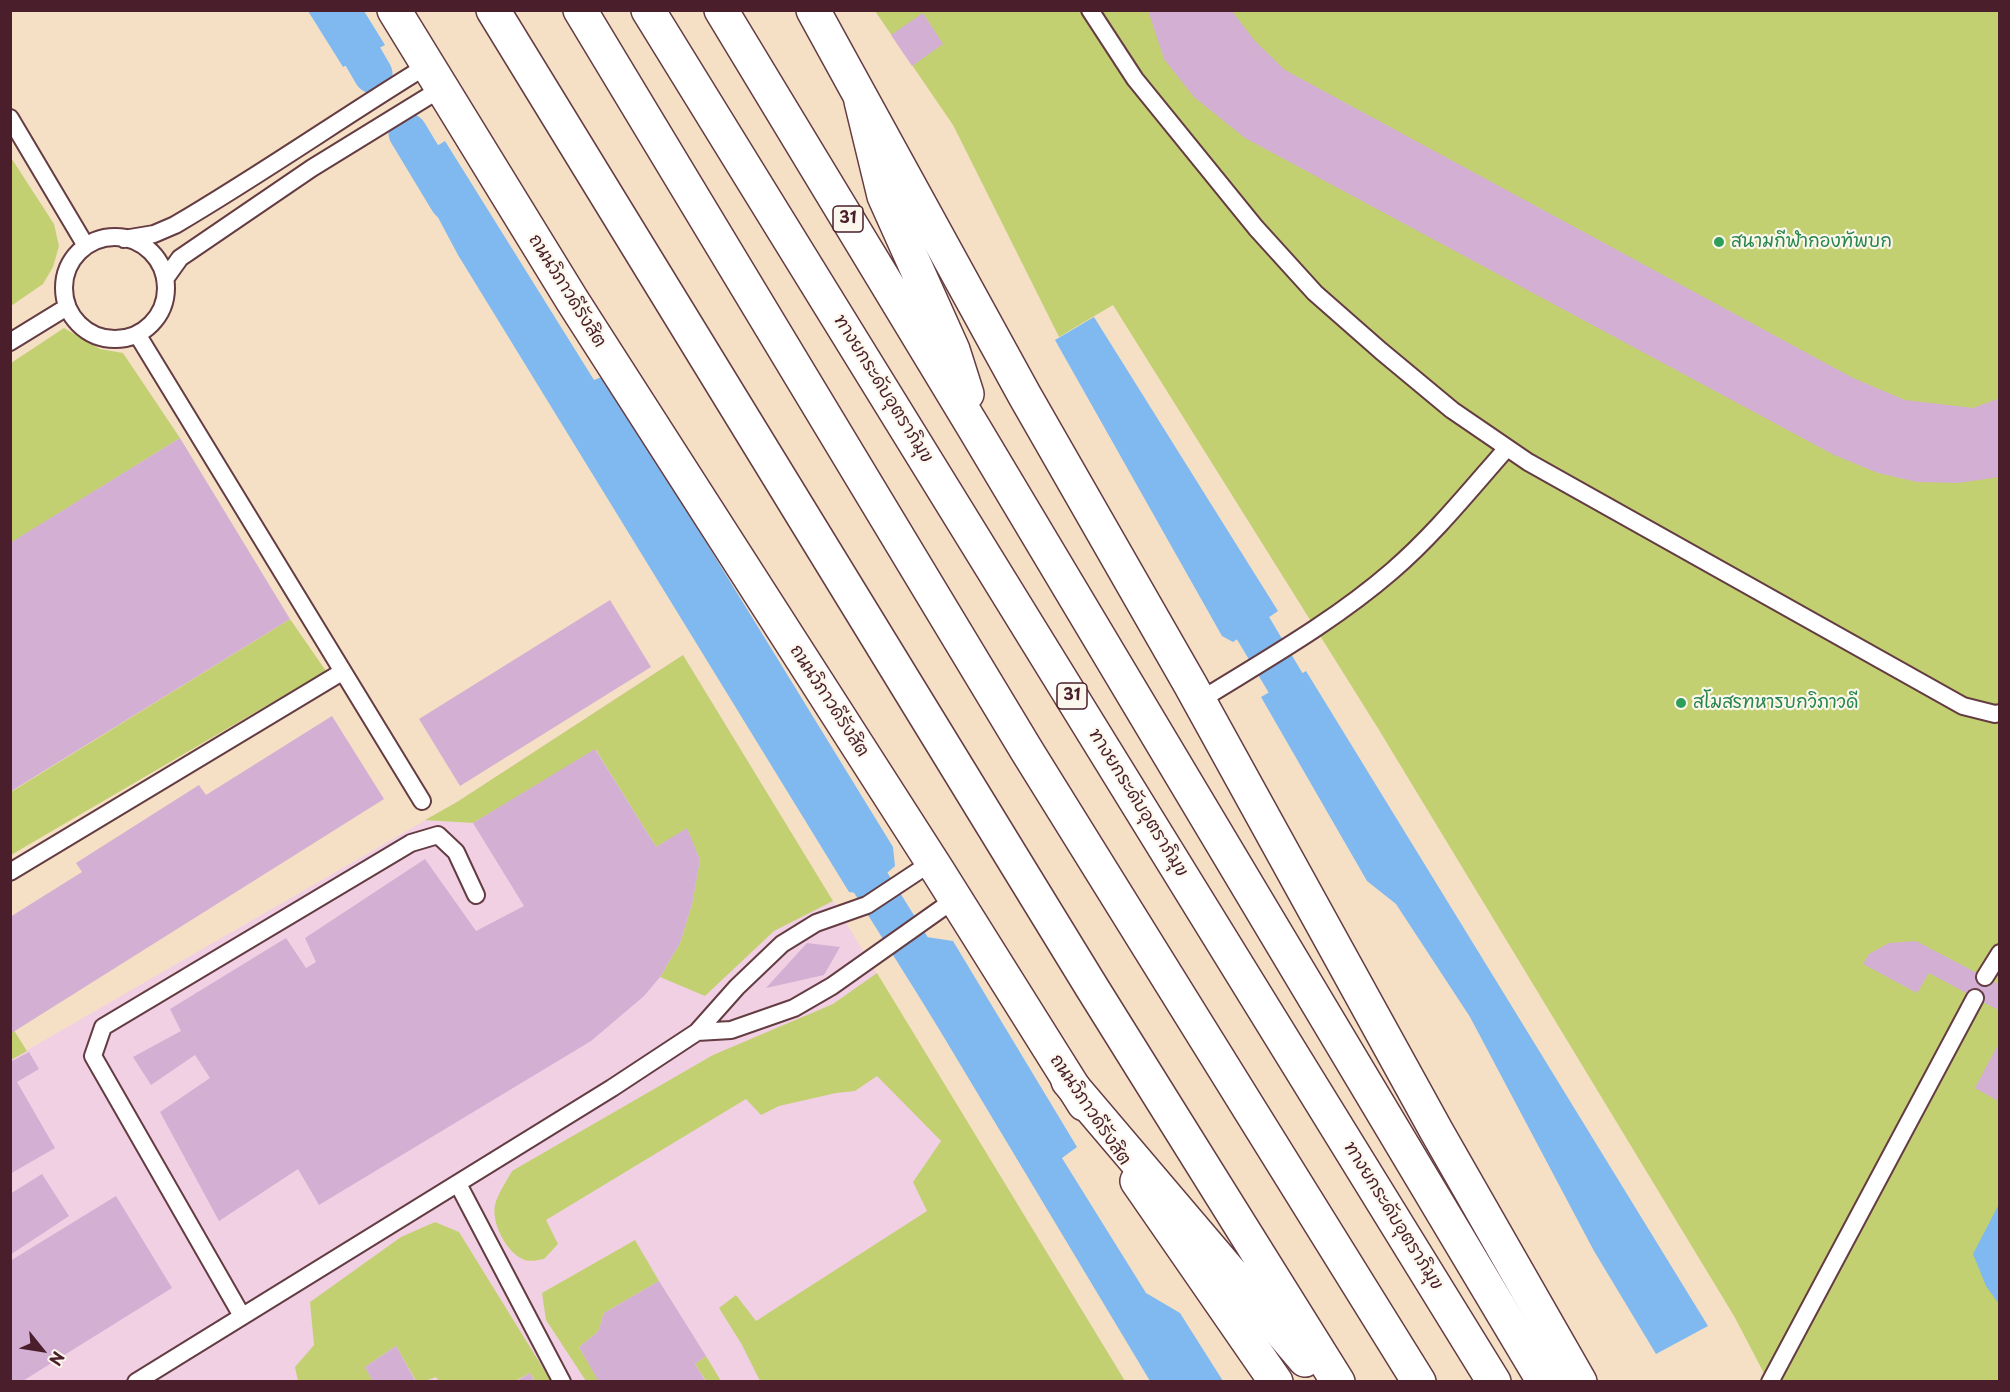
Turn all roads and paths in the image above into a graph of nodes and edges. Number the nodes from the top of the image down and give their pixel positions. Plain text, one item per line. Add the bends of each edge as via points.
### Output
1 (394, 10) edge
2 (493, 10) edge
3 (580, 10) edge
4 (648, 10) edge
5 (721, 10) edge
6 (813, 10) edge
7 (1090, 10) edge
8 (435, 77) junction
9 (861, 101) junction
10 (10, 118) edge
11 (124, 238) junction
12 (86, 246) junction
13 (165, 279) junction
14 (67, 307) junction
15 (137, 334) junction
16 (10, 342) edge
17 (974, 428) junction
18 (1507, 448) junction
19 (342, 672) junction
20 (1199, 700) junction
21 (2000, 713) edge
22 (422, 801) dead end
23 (932, 862) junction
24 (10, 872) edge
25 (476, 895) dead end
26 (955, 899) junction
27 (2000, 953) edge
28 (1985, 977) dead end
29 (1975, 998) dead end
30 (698, 1032) junction
31 (1068, 1081) junction
32 (458, 1184) junction
33 (242, 1316) junction
34 (136, 1382) edge
35 (562, 1382) edge
36 (1276, 1382) edge
37 (1323, 1382) edge
38 (1338, 1382) edge
39 (1419, 1382) edge
40 (1494, 1382) edge
41 (1544, 1382) edge
42 (1580, 1382) edge
43 (1770, 1382) edge

1 - 8 main road, ถนนวิภาวดีรังสิต
2 - 38 main road
3 - 39 main road via 1027,751
4 - 40 main road, ทางยกระดับอุตราภิมุข / 31
5 - 17 main road, 31
6 - 9 main road
7 - 18 lane via 1135,80 1256,228 1315,293 1452,410
8 - 11 lane via 345,116 175,225 154,234
8 - 13 lane via 312,168 180,258
8 - 23 main road, ถนนวิภาวดีรังสิต via 572,300
9 - 17 main road via 884,196 953,350
9 - 20 main road
10 - 12 lane
11 - 12 lane via 101,239
11 - 13 lane via 149,250 160,263
12 - 14 lane via 65,273
13 - 15 lane via 160,312
14 - 15 lane via 76,322 104,338 121,339
14 - 16 lane
15 - 19 lane
17 - 41 main road, 31
18 - 20 lane via 1393,570 1304,636
18 - 21 lane via 1963,706
19 - 22 lane
19 - 24 lane
20 - 42 main road
23 - 26 main road, ถนนวิภาวดีรังสิต
23 - 30 lane via 867,905 816,923 782,944
25 - 33 lane via 456,852 438,835 411,843 103,1027 93,1056
26 - 30 lane via 832,986 794,1008 731,1030
26 - 31 main road, ถนนวิภาวดีรังสิต
27 - 28 lane
29 - 43 lane
30 - 32 lane
31 - 36 main road, ถนนวิภาวดีรังสิต
31 - 37 main road
32 - 33 lane
32 - 35 lane
33 - 34 lane

